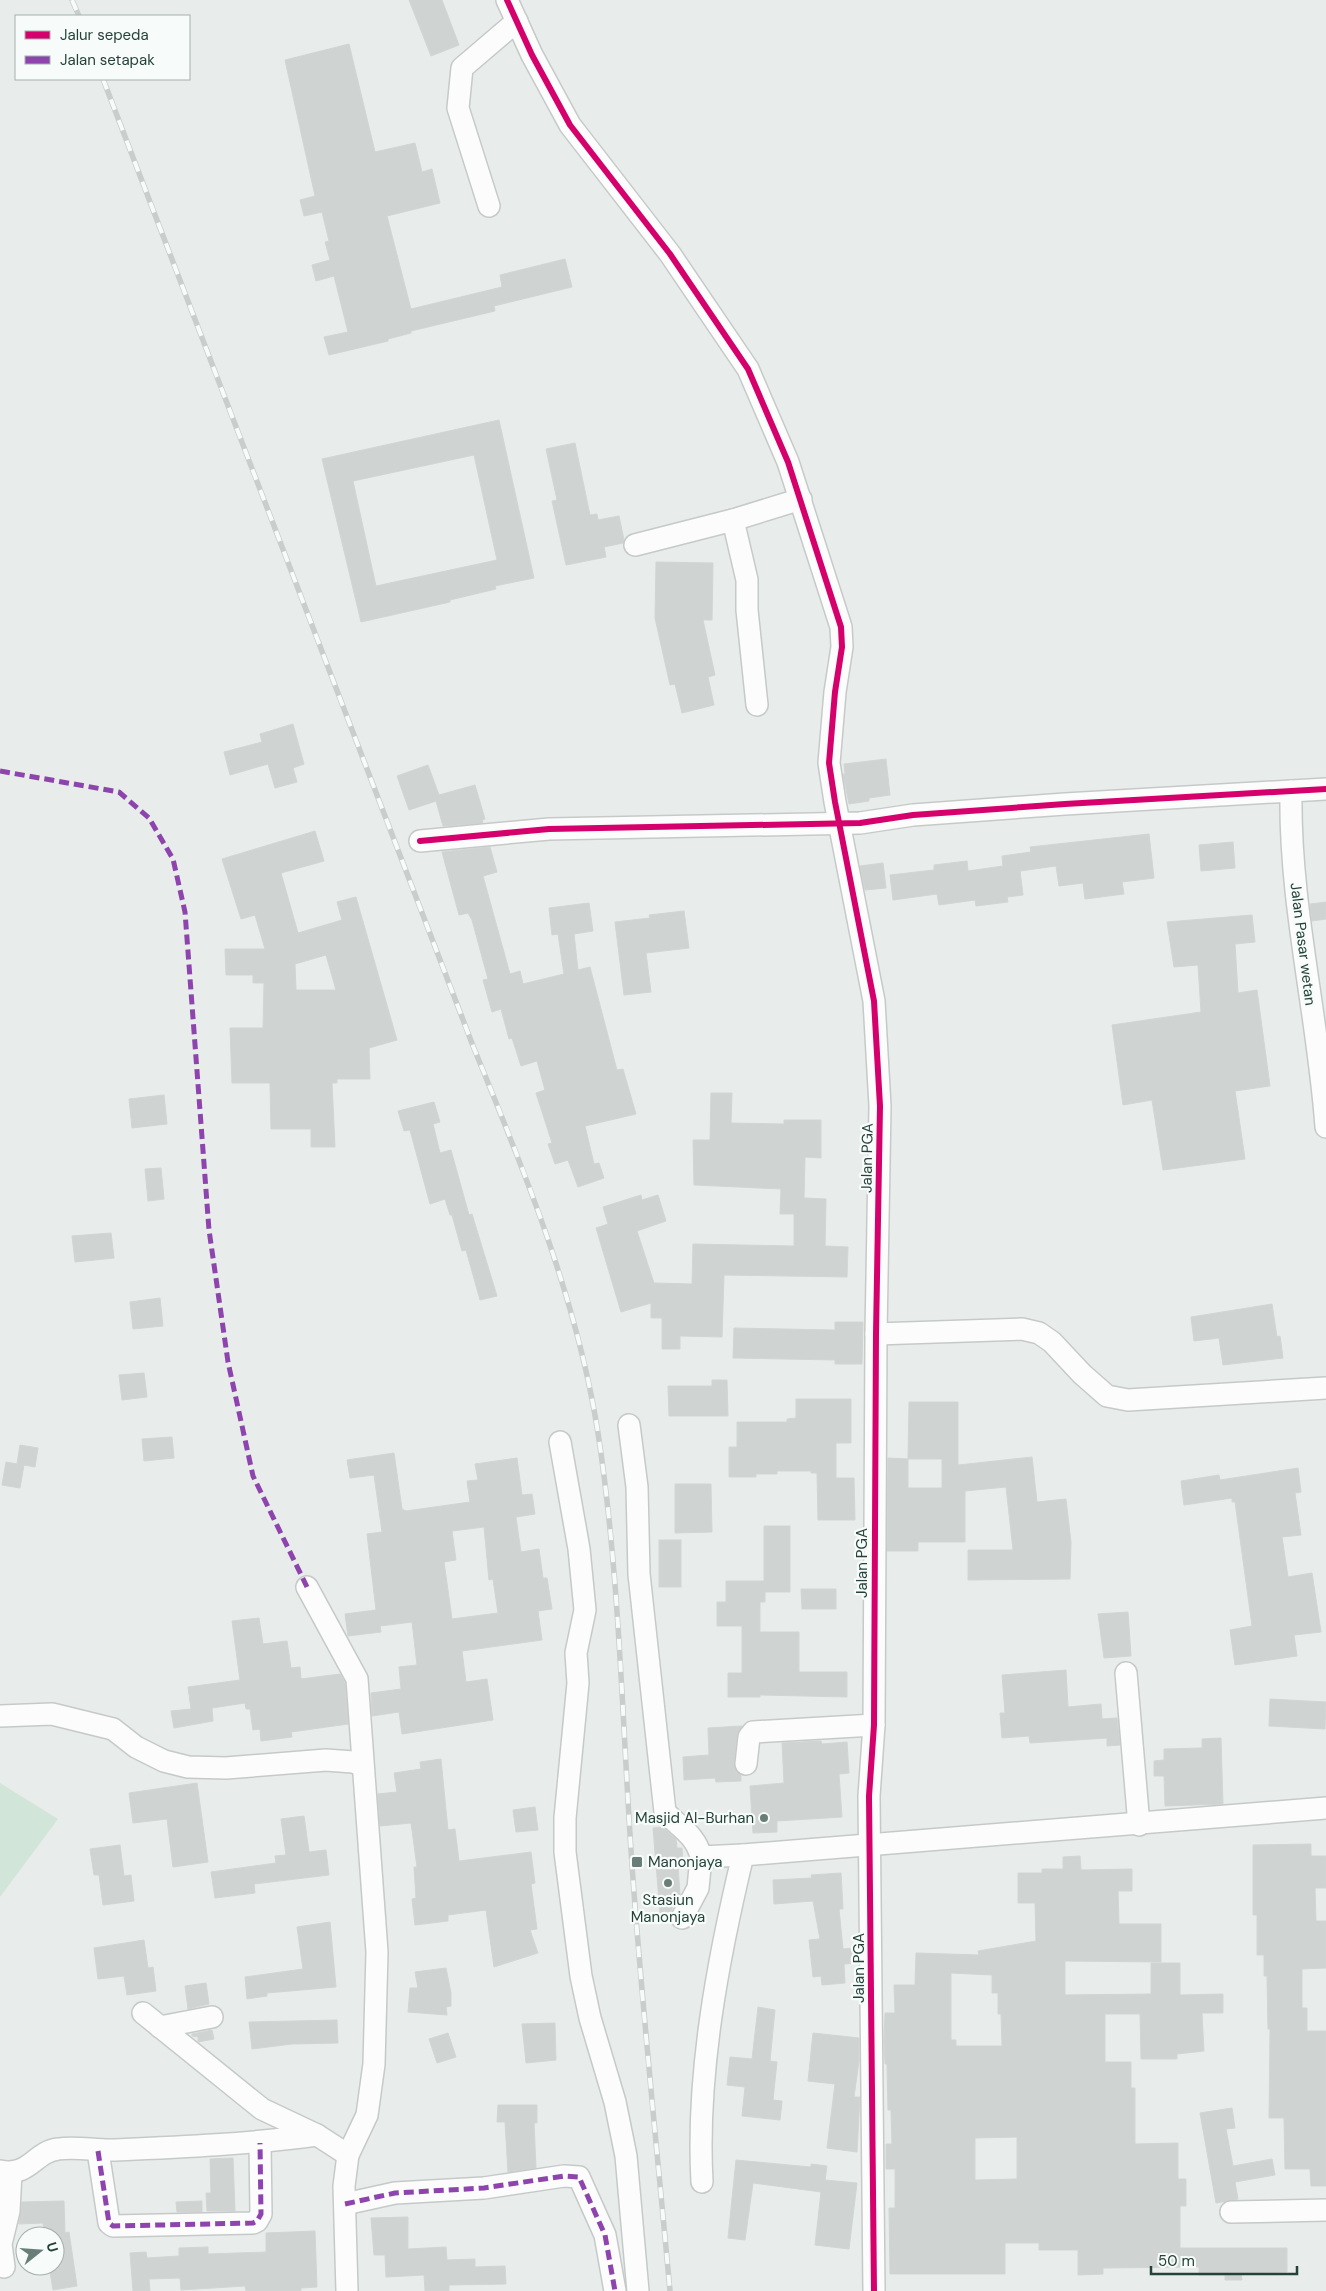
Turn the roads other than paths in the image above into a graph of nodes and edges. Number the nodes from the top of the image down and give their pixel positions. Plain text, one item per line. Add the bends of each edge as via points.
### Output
1 (507, 0) edge
2 (517, 21) junction
3 (489, 206) dead end
4 (801, 499) junction
5 (733, 520) junction
6 (635, 545) dead end
7 (757, 704) dead end
8 (1326, 790) edge
9 (1291, 791) junction
10 (841, 832) junction
11 (420, 841) dead end
12 (1326, 1127) edge
13 (876, 1334) junction
14 (1326, 1388) edge
15 (629, 1425) dead end
16 (560, 1442) dead end
17 (307, 1587) dead end
18 (1126, 1673) dead end
19 (0, 1716) edge
20 (874, 1725) junction
21 (746, 1764) dead end
22 (362, 1765) junction
23 (1326, 1808) edge
24 (1139, 1825) junction
25 (871, 1845) junction
26 (742, 1856) junction
27 (701, 1857) junction
28 (682, 1918) dead end
29 (143, 2013) dead end
30 (212, 2017) dead end
31 (160, 2027) junction
32 (317, 2135) junction
33 (260, 2143) junction
34 (98, 2151) junction
35 (348, 2155) junction
36 (5, 2172) edge
37 (702, 2182) dead end
38 (345, 2204) junction
39 (1326, 2210) edge
40 (1230, 2212) dead end
41 (4, 2267) dead end
42 (346, 2291) edge
43 (615, 2291) edge
44 (638, 2291) edge
45 (874, 2291) edge

1 - 2 street, Jalan PGA
2 - 3 street via 462,68 458,108
2 - 4 street, Jalan PGA via 570,124 670,254 748,369
4 - 5 street
4 - 10 street, Jalan PGA via 841,627 842,647 829,763
5 - 6 street
5 - 7 street via 747,580
8 - 9 street
9 - 10 street via 951,812
9 - 12 street, Jalan Pasar wetan via 1290,832 1295,887
10 - 11 street via 550,829
10 - 13 street, Jalan PGA via 874,1001 880,1106
13 - 14 street via 1022,1329 1039,1333 1107,1396 1128,1400
13 - 20 street, Jalan PGA
15 - 27 street via 637,1487 639,1574 665,1812 687,1831 698,1845
16 - 44 street via 580,1549 585,1610 576,1653 578,1683 565,1818 565,1852 581,1976 626,2156
17 - 22 street via 354,1671 358,1687
18 - 24 street
19 - 22 street via 52,1714 113,1729 136,1747 164,1761 188,1767 226,1768 326,1760
20 - 21 street via 753,1732 749,1737
20 - 25 street, Jalan PGA via 869,1796
22 - 35 street via 377,1952 377,2009 367,2115
23 - 24 street
24 - 25 street
25 - 26 street
25 - 45 street, Jalan PGA
26 - 27 street
26 - 37 street via 723,1939 710,2025 700,2158
27 - 28 street via 698,1888
29 - 31 street
30 - 31 street
31 - 32 street via 262,2110
32 - 33 street
32 - 35 street
33 - 34 street
33 - 34 street via 261,2214 253,2223 113,2226 108,2220
34 - 36 street via 56,2149 20,2171
35 - 38 street
36 - 41 street via 9,2211 1,2244
38 - 42 street
38 - 43 street via 395,2193 484,2188 564,2176 579,2177 605,2235
39 - 40 street

